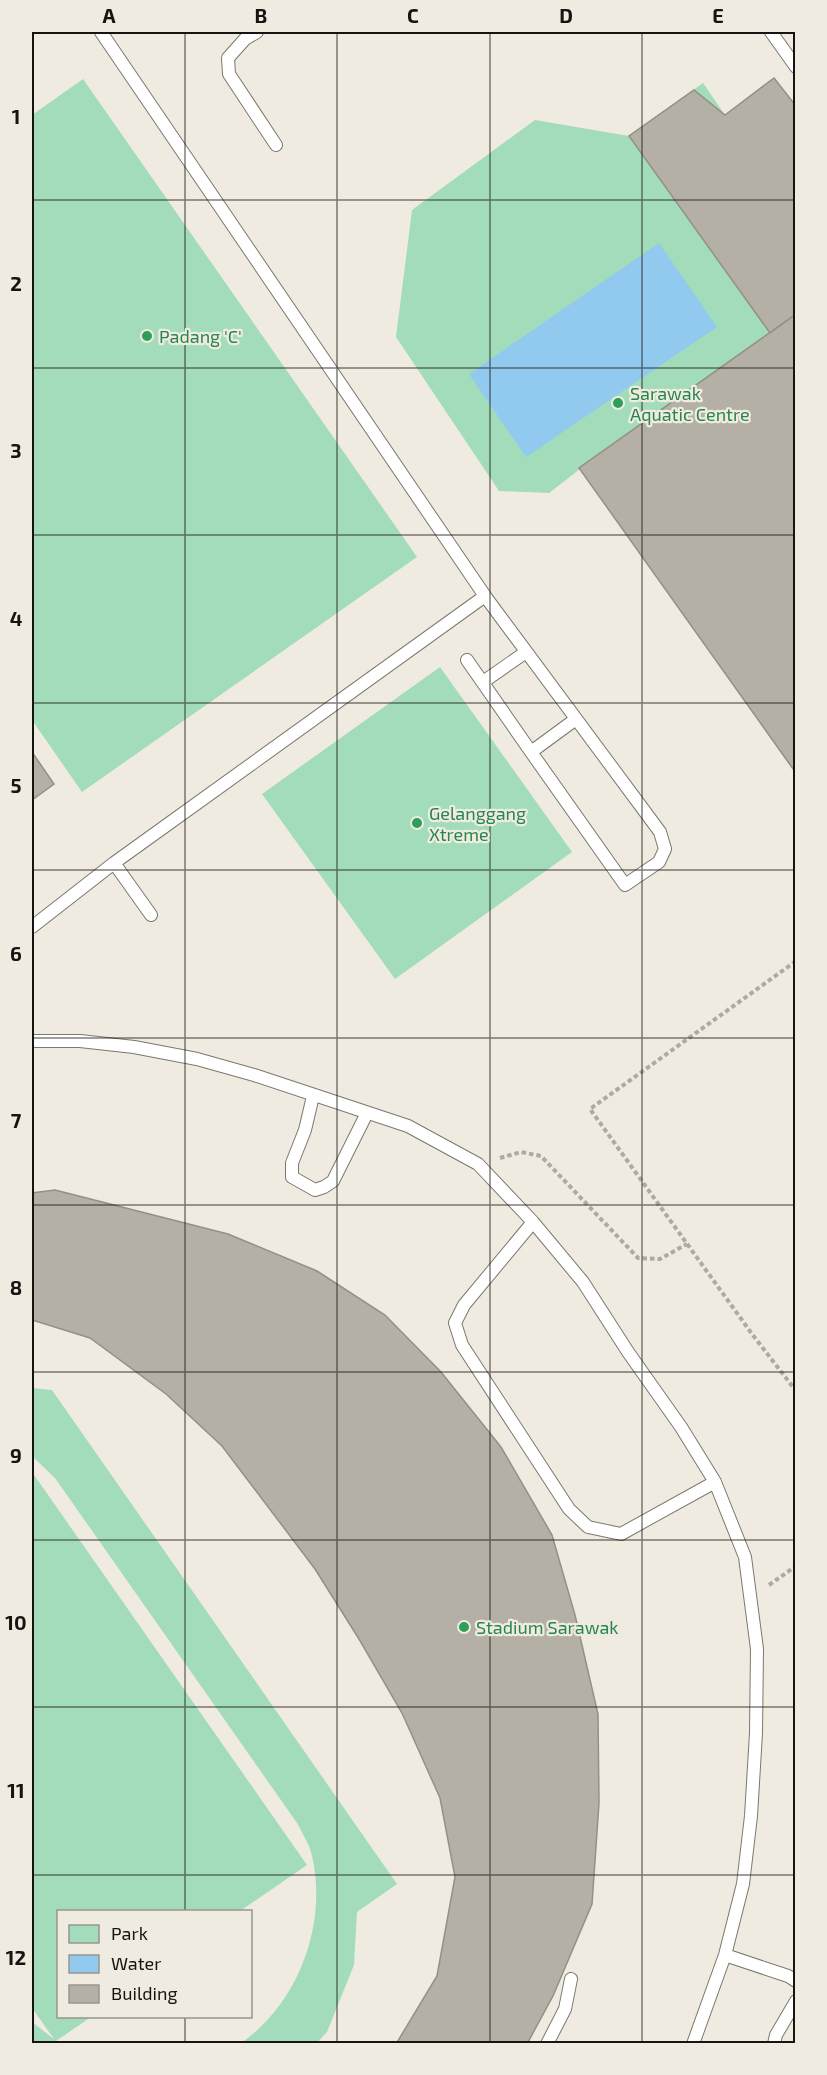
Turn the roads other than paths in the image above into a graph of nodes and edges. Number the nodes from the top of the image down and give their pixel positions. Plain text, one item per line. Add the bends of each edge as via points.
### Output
1 (101, 32) edge
2 (257, 32) edge
3 (771, 32) edge
4 (243, 35) edge
5 (795, 67) edge
6 (276, 145) dead end
7 (484, 596) junction
8 (526, 652) junction
9 (467, 660) dead end
10 (483, 682) junction
11 (576, 719) junction
12 (531, 752) junction
13 (114, 863) junction
14 (151, 915) dead end
15 (32, 927) edge
16 (32, 1041) edge
17 (313, 1096) junction
18 (367, 1113) junction
19 (533, 1222) junction
20 (715, 1482) junction
21 (725, 1955) junction
22 (571, 1979) dead end
23 (795, 1980) edge
24 (795, 2001) edge
25 (547, 2043) edge
26 (693, 2043) edge
27 (774, 2043) edge

1 - 7 lane
2 - 4 lane
3 - 5 lane
4 - 6 lane via 228,58 229,74
7 - 8 lane
7 - 13 lane
8 - 10 lane
8 - 11 lane
9 - 10 lane
10 - 12 lane
11 - 12 lane
11 - 12 lane via 660,832 665,849 659,862 626,885
13 - 14 lane
13 - 15 lane
16 - 17 lane via 80,1041 197,1059
17 - 18 lane
17 - 18 lane via 292,1163 292,1177 315,1190 333,1181
18 - 19 lane via 408,1126 478,1164
19 - 20 lane via 583,1281
19 - 20 lane via 464,1305 455,1323 462,1345 569,1509 588,1527 621,1534
20 - 21 lane via 745,1557 757,1649 751,1816 743,1884
21 - 23 lane
21 - 26 lane
22 - 25 lane via 565,2009
24 - 27 lane

